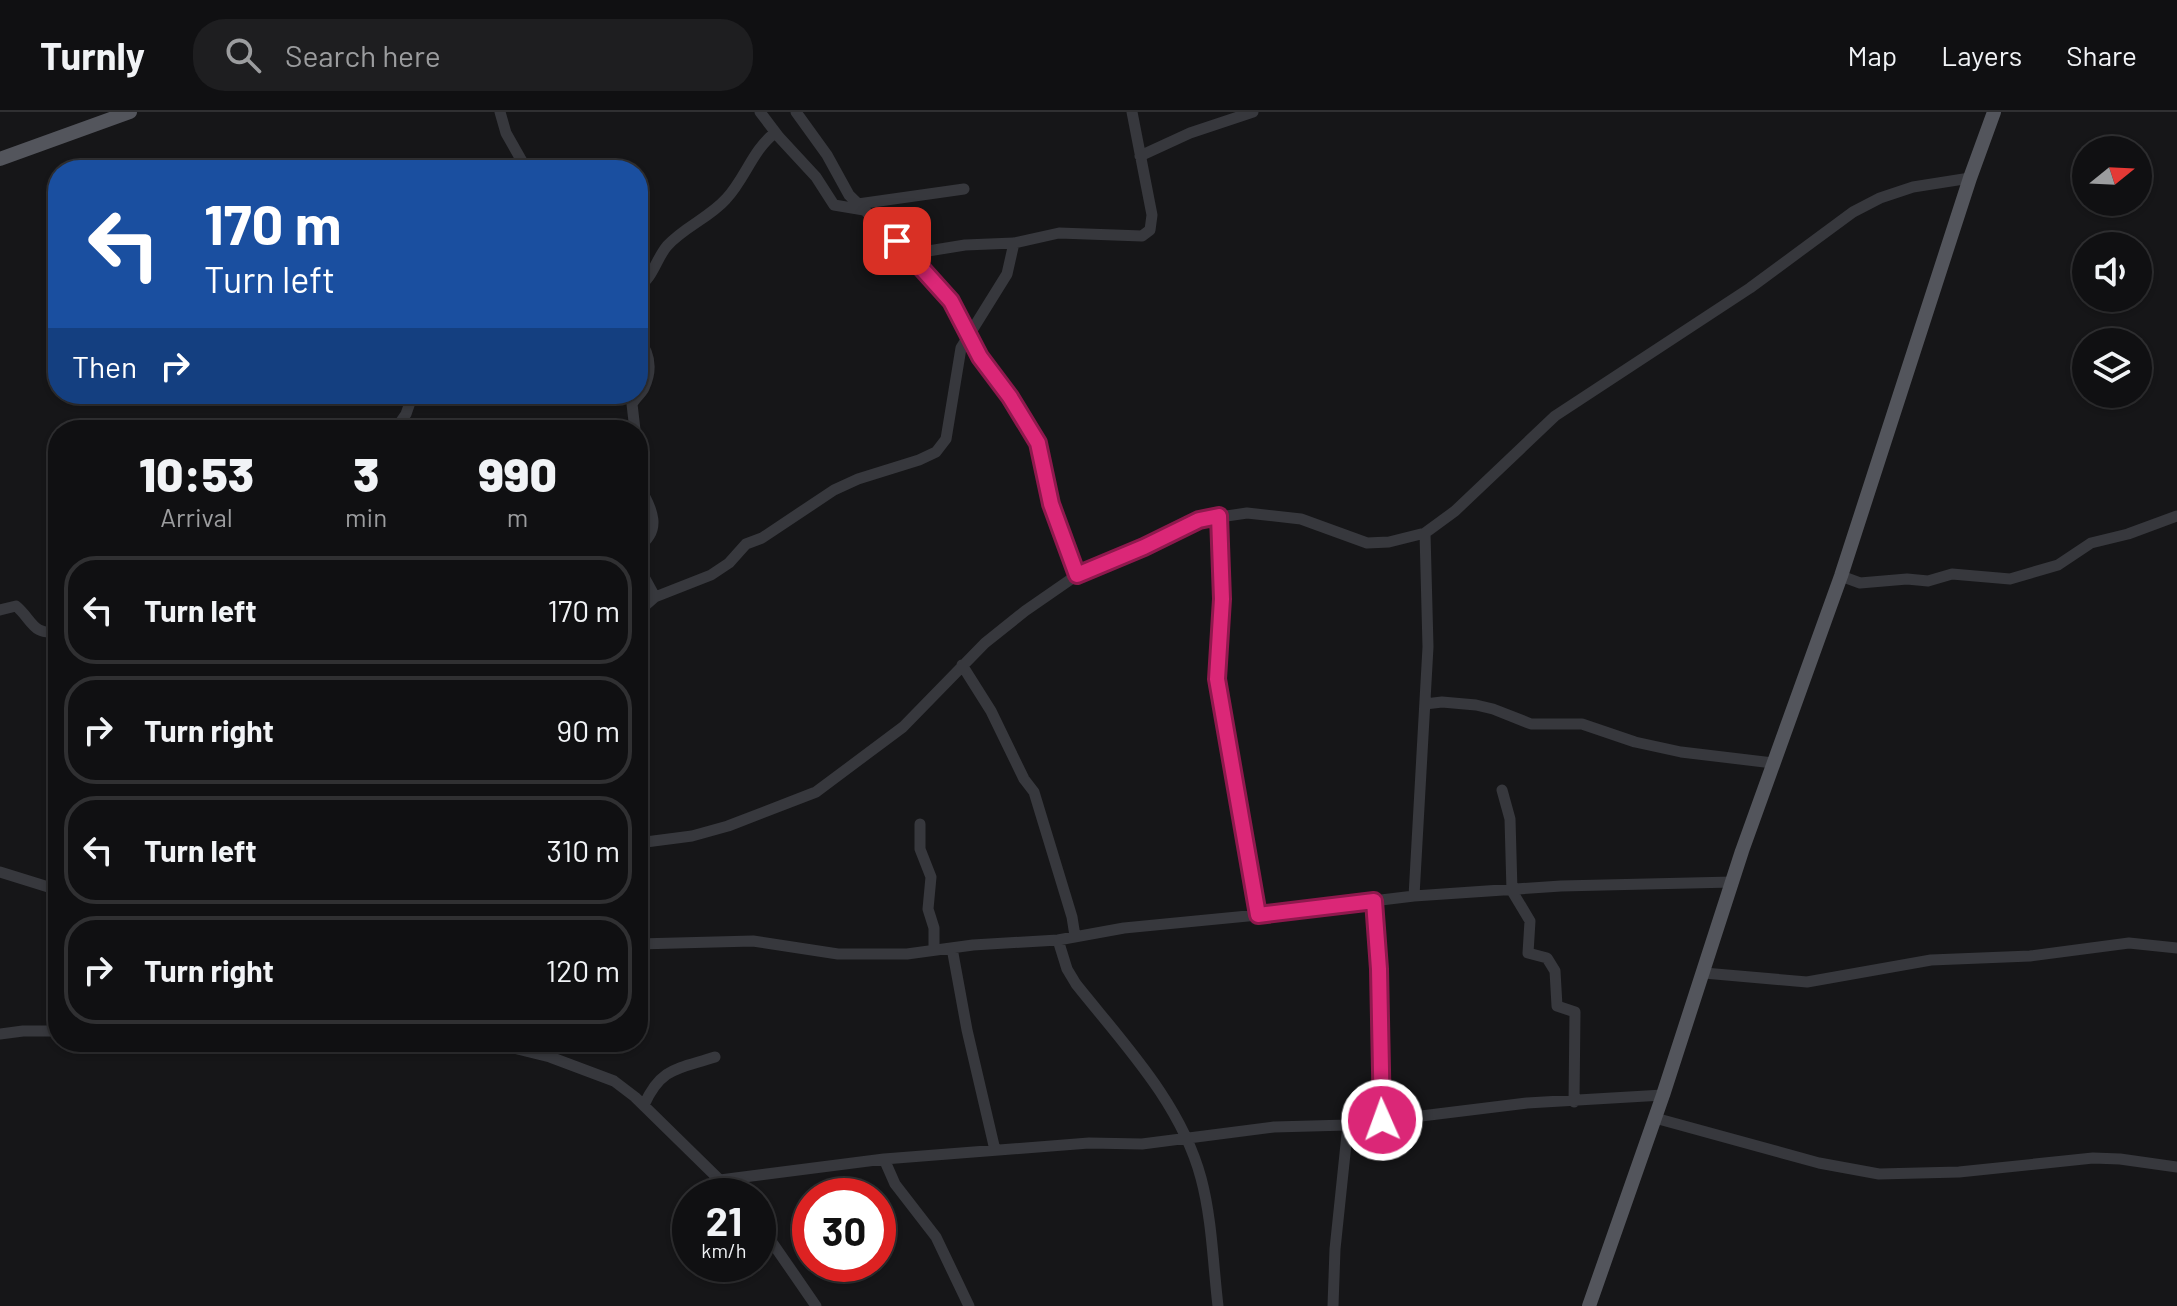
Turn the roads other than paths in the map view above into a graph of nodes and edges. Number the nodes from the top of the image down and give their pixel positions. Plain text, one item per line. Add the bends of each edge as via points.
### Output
1 (130, 112) edge
2 (500, 112) edge
3 (760, 112) edge
4 (796, 112) edge
5 (1132, 112) edge
6 (1253, 112) edge
7 (1994, 112) edge
8 (775, 133) junction
9 (1140, 156) junction
10 (0, 159) edge
11 (521, 160) edge
12 (1970, 178) junction
13 (964, 189) dead end
14 (861, 207) junction
15 (1014, 243) junction
16 (910, 254) junction
17 (648, 278) edge
18 (968, 333) junction
19 (648, 509) edge
20 (1219, 516) junction
21 (2177, 516) edge
22 (1425, 533) junction
23 (648, 539) edge
24 (1077, 575) junction
25 (1841, 576) junction
26 (648, 584) edge
27 (655, 597) junction
28 (648, 603) edge
29 (0, 610) edge
30 (48, 633) edge
31 (962, 665) junction
32 (1425, 704) junction
33 (1773, 763) junction
34 (1502, 790) dead end
35 (920, 824) dead end
36 (648, 842) edge
37 (0, 872) edge
38 (1733, 882) junction
39 (48, 887) edge
40 (1512, 891) junction
41 (1414, 896) junction
42 (1374, 901) junction
43 (1258, 915) junction
44 (1075, 936) junction
45 (1058, 940) junction
46 (648, 944) edge
47 (952, 948) junction
48 (2177, 948) edge
49 (934, 950) junction
50 (1704, 973) junction
51 (48, 1031) edge
52 (0, 1034) edge
53 (528, 1052) edge
54 (715, 1057) dead end
55 (1663, 1095) junction
56 (1574, 1102) junction
57 (644, 1105) junction
58 (1655, 1118) junction
59 (1382, 1120) junction
60 (1348, 1125) junction
61 (1186, 1138) junction
62 (995, 1150) junction
63 (884, 1159) junction
64 (2177, 1167) edge
65 (718, 1178) edge
66 (736, 1178) edge
67 (776, 1248) edge
68 (816, 1306) edge
69 (969, 1306) edge
70 (1218, 1306) edge
71 (1333, 1306) edge
72 (1589, 1306) edge

1 - 10 main road
2 - 11 street
3 - 8 street
4 - 14 street
5 - 9 street
6 - 9 street
7 - 12 main road
8 - 14 street via 834,205
8 - 17 street via 727,198 673,240
9 - 15 street via 1152,215 1150,230 1142,236 1059,233
12 - 22 street via 1913,187 1853,212 1750,288 1555,416
12 - 25 main road
13 - 14 street
14 - 16 street
15 - 16 street
15 - 18 street via 1007,274
16 - 18 street via 951,301
18 - 24 street via 1038,443 1051,504
18 - 27 street via 957,363 946,439 936,452 834,490 746,544 711,575
19 - 23 street via 654,524
20 - 22 street via 1247,513 1301,519 1367,543
20 - 24 street
20 - 43 street via 1222,599 1217,679
21 - 25 street via 2091,543 2058,565 2010,579 1952,574 1928,581 1870,583
22 - 32 street
24 - 31 street via 1004,626
25 - 33 main road
26 - 27 street
27 - 28 street
29 - 30 street via 16,606
31 - 36 street via 903,727 816,792 728,826
31 - 44 street via 1034,792
32 - 33 street via 1476,705 1531,724 1582,724 1681,752
32 - 41 street
33 - 38 main road
34 - 40 street via 1510,819
35 - 49 street via 920,849 931,877 928,909
37 - 39 street
38 - 40 street
38 - 50 main road
40 - 41 street
40 - 56 street via 1530,921 1528,953 1547,958 1555,971 1557,1006 1575,1012
41 - 42 street
42 - 43 street
42 - 59 street
43 - 44 street
44 - 45 street
45 - 47 street
45 - 61 street via 1076,984 1146,1072
46 - 49 street via 753,941 872,956
47 - 49 street
47 - 62 street
48 - 50 street via 2129,943 2066,953 1931,960 1807,982
50 - 55 main road
51 - 52 street
53 - 57 street via 584,1067 614,1081
54 - 57 street via 667,1073 651,1088
55 - 56 street
55 - 58 main road
56 - 59 street
57 - 65 street
58 - 64 street via 1879,1174 2093,1158
58 - 72 main road
59 - 60 street
60 - 61 street
60 - 71 street
61 - 62 street
61 - 70 street via 1201,1178
62 - 63 street
63 - 66 street
63 - 69 street via 895,1184 936,1237
67 - 68 street

